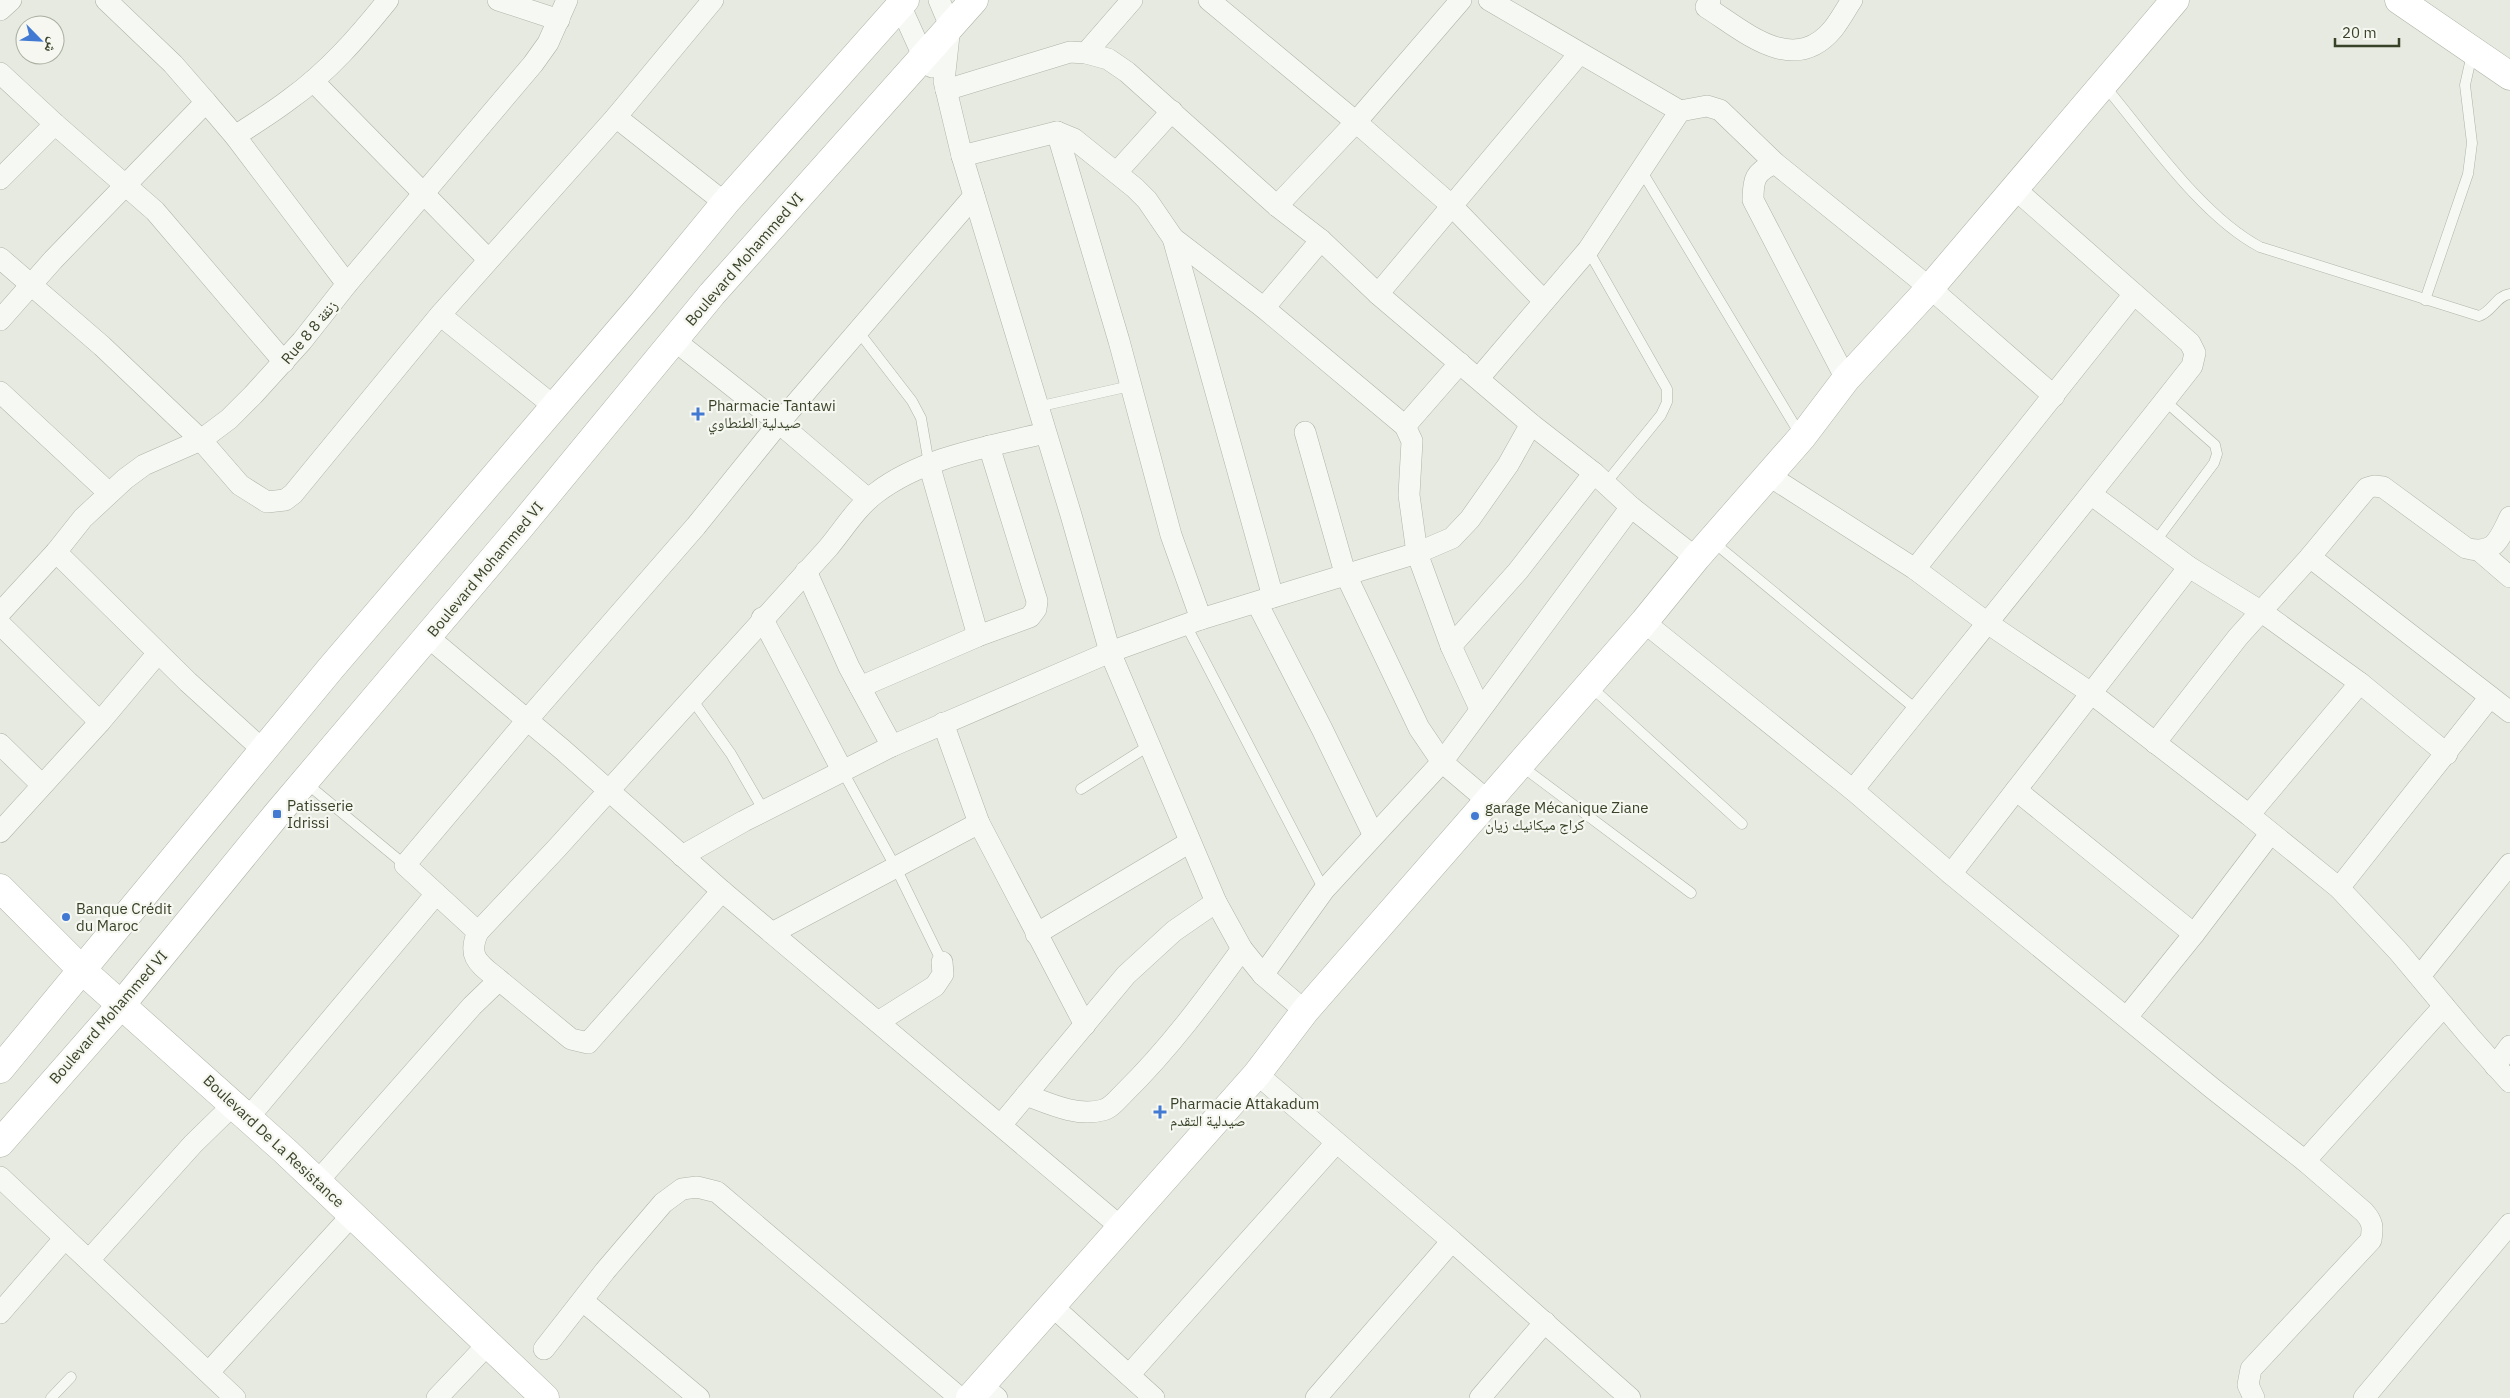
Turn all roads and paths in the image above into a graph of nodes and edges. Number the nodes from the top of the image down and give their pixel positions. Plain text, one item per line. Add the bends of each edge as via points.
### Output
1 (11, 0) edge
2 (106, 0) edge
3 (388, 0) edge
4 (498, 0) edge
5 (567, 0) edge
6 (713, 0) edge
7 (939, 0) edge
8 (974, 0) edge
9 (1132, 0) edge
10 (1209, 0) edge
11 (1461, 0) edge
12 (1489, 0) edge
13 (1852, 0) edge
14 (2175, 0) edge
15 (2399, 0) edge
16 (902, 2) edge
17 (1704, 2) edge
18 (0, 10) edge
19 (559, 20) junction
20 (950, 26) junction
21 (2473, 50) junction
22 (1086, 53) junction
23 (1579, 54) junction
24 (923, 56) junction
25 (0, 73) edge
26 (2510, 76) edge
27 (313, 81) junction
28 (2104, 84) junction
29 (945, 86) junction
30 (206, 102) junction
31 (1172, 111) junction
32 (1680, 111) junction
33 (616, 117) junction
34 (1356, 122) junction
35 (55, 124) junction
36 (1057, 132) junction
37 (235, 136) junction
38 (962, 156) junction
39 (1775, 163) junction
40 (1641, 170) junction
41 (1117, 172) junction
42 (0, 179) edge
43 (126, 184) junction
44 (2015, 189) junction
45 (423, 194) junction
46 (974, 196) junction
47 (725, 203) junction
48 (1451, 205) junction
49 (1277, 206) junction
50 (1174, 238) junction
51 (1321, 240) junction
52 (1588, 250) junction
53 (0, 258) edge
54 (488, 259) junction
55 (347, 284) junction
56 (30, 285) junction
57 (1930, 288) junction
58 (1378, 294) junction
59 (2134, 294) junction
60 (2510, 294) edge
61 (2425, 300) junction
62 (1544, 301) junction
63 (1264, 308) junction
64 (440, 315) junction
65 (0, 320) edge
66 (858, 331) junction
67 (674, 340) junction
68 (284, 362) junction
69 (1460, 363) junction
70 (1479, 378) junction
71 (1846, 379) junction
72 (1130, 386) junction
73 (0, 392) edge
74 (2054, 396) junction
75 (2164, 401) junction
76 (555, 407) junction
77 (1037, 407) junction
78 (779, 424) junction
79 (1531, 424) junction
80 (1405, 426) junction
81 (1305, 432) dead end
82 (1045, 433) junction
83 (1802, 437) junction
84 (201, 440) junction
85 (990, 446) junction
86 (929, 464) junction
87 (1768, 474) junction
88 (1600, 478) junction
89 (109, 492) junction
90 (2092, 495) junction
91 (868, 500) junction
92 (1631, 507) junction
93 (2510, 517) edge
94 (2155, 542) junction
95 (1704, 549) junction
96 (56, 552) junction
97 (2481, 552) junction
98 (1417, 553) junction
99 (2310, 557) junction
100 (2189, 567) junction
101 (1915, 569) junction
102 (806, 571) junction
103 (1345, 574) junction
104 (2510, 577) edge
105 (1265, 600) junction
106 (0, 612) edge
107 (2262, 612) junction
108 (762, 618) junction
109 (1193, 622) junction
110 (1644, 622) junction
111 (1986, 622) junction
112 (0, 624) edge
113 (978, 636) junction
114 (428, 637) junction
115 (1451, 646) junction
116 (1110, 652) junction
117 (158, 653) junction
118 (2360, 683) junction
119 (1589, 685) junction
120 (860, 687) junction
121 (2091, 693) junction
122 (2490, 697) junction
123 (691, 698) junction
124 (1480, 709) junction
125 (1917, 710) junction
126 (2510, 712) edge
127 (528, 719) junction
128 (100, 722) junction
129 (943, 723) junction
130 (2155, 743) junction
131 (0, 744) edge
132 (1150, 745) junction
133 (892, 746) junction
134 (263, 750) junction
135 (2447, 754) junction
136 (1442, 762) junction
137 (1520, 765) junction
138 (842, 770) junction
139 (305, 782) junction
140 (42, 784) junction
141 (1081, 789) dead end
142 (608, 790) junction
143 (1853, 790) junction
144 (2016, 790) junction
145 (1488, 801) junction
146 (764, 811) junction
147 (2249, 815) junction
148 (979, 823) junction
149 (1742, 824) dead end
150 (0, 832) edge
151 (1373, 834) junction
152 (2270, 834) junction
153 (1190, 842) junction
154 (682, 856) junction
155 (2510, 864) edge
156 (405, 865) junction
157 (896, 868) junction
158 (1951, 874) junction
159 (2339, 888) junction
160 (1324, 890) junction
161 (1, 891) edge
162 (722, 891) junction
163 (1691, 893) dead end
164 (436, 894) junction
165 (1216, 902) junction
166 (478, 932) junction
167 (772, 933) junction
168 (1036, 934) junction
169 (2194, 934) junction
170 (1242, 949) junction
171 (942, 962) joint
172 (83, 971) junction
173 (1263, 975) junction
174 (2420, 976) junction
175 (499, 980) junction
176 (121, 1005) junction
177 (2444, 1006) junction
178 (1305, 1011) junction
179 (2127, 1017) junction
180 (878, 1022) junction
181 (1085, 1025) junction
182 (2510, 1046) edge
183 (2495, 1066) junction
184 (0, 1069) edge
185 (1256, 1074) junction
186 (2510, 1082) edge
187 (1026, 1096) junction
188 (242, 1111) junction
189 (1001, 1126) junction
190 (0, 1143) edge
191 (1336, 1143) junction
192 (2305, 1162) junction
193 (0, 1177) edge
194 (318, 1181) junction
195 (353, 1214) junction
196 (2510, 1224) edge
197 (1122, 1228) junction
198 (65, 1238) junction
199 (1452, 1241) junction
200 (89, 1260) junction
201 (583, 1301) junction
202 (1051, 1305) junction
203 (0, 1314) edge
204 (1545, 1322) junction
205 (488, 1344) junction
206 (544, 1349) dead end
207 (210, 1372) junction
208 (1129, 1375) junction
209 (71, 1377) dead end
210 (977, 1394) edge
211 (226, 1395) edge
212 (51, 1398) edge
213 (437, 1398) edge
214 (545, 1398) edge
215 (699, 1398) edge
216 (1154, 1398) edge
217 (1316, 1398) edge
218 (1480, 1398) edge
219 (1630, 1398) edge
220 (2254, 1398) edge
221 (2364, 1398) edge

1 - 18 street
2 - 30 street via 162,52
3 - 27 street via 353,42
4 - 19 street
5 - 19 street, Rue 8 8 زنقة
6 - 33 street
7 - 20 street
8 - 20 main road, Boulevard Mohammed VI
9 - 22 street
10 - 34 street
11 - 34 street
12 - 23 street
13 - 17 street via 1832,30 1818,42 1803,50 1783,51 1765,44
14 - 28 main road
15 - 21 main road
16 - 24 street
16 - 47 main road
19 - 45 street, Rue 8 8 زنقة via 533,64
20 - 24 main road, Boulevard Mohammed VI
20 - 29 street
21 - 26 main road
21 - 61 lane via 2465,85 2472,143 2468,174
22 - 29 street via 1070,52
22 - 31 street via 1108,59
23 - 32 street
23 - 48 street
24 - 29 street
24 - 67 main road, Boulevard Mohammed VI
25 - 35 street
27 - 37 street
27 - 45 street
28 - 44 main road
28 - 61 lane via 2184,182 2242,237 2260,246
29 - 38 street
30 - 37 street
30 - 43 street
31 - 41 street
31 - 49 street
32 - 39 street via 1707,106 1720,110
32 - 40 street
33 - 47 street
33 - 54 street
34 - 48 street
34 - 49 street
35 - 42 street
35 - 43 street
36 - 38 street
36 - 41 street via 1084,144
36 - 72 street
37 - 55 street
38 - 46 street
39 - 57 street
39 - 71 street via 1762,169 1753,183 1753,200
40 - 52 street
40 - 83 lane
41 - 50 street via 1147,200
43 - 56 street
43 - 68 street via 180,238
44 - 57 main road
44 - 59 street
45 - 54 street
45 - 55 street, Rue 8 8 زنقة
46 - 66 street
46 - 77 street
47 - 76 main road
48 - 58 street
48 - 62 street
49 - 51 street
50 - 63 street
50 - 105 street
51 - 58 street
51 - 63 street
52 - 62 street
52 - 88 lane via 1667,389 1667,402 1661,415
53 - 56 street
54 - 64 street
55 - 68 street, Rue 8 8 زنقة
56 - 65 street
56 - 84 street via 102,346
57 - 71 main road
57 - 74 street
58 - 69 street
59 - 74 street
59 - 75 street via 2190,343 2195,352 2192,366
60 - 61 lane via 2500,297 2479,316
62 - 70 street
63 - 80 street
64 - 76 street
64 - 84 street via 285,500 267,502 256,496 228,473
66 - 78 street
66 - 86 lane via 912,401 921,418
67 - 78 street
67 - 114 main road, Boulevard Mohammed VI
68 - 84 street, Rue 8 8 زنقة via 229,419
69 - 70 street
69 - 80 street
70 - 79 street
71 - 83 main road
72 - 77 lane
72 - 109 street
73 - 89 street
74 - 101 street
75 - 90 street
75 - 94 lane via 2215,445 2217,454 2214,464
76 - 134 main road
77 - 82 street
78 - 91 street
78 - 127 street via 696,526
79 - 88 street
79 - 98 street via 1508,465 1470,518 1452,538
80 - 98 street via 1412,441 1409,495
81 - 103 street
82 - 85 street
82 - 116 street
83 - 87 main road
84 - 89 street, Rue 8 8 زنقة via 144,465
85 - 86 street
85 - 113 street via 1037,605 1030,617
86 - 91 street via 888,484
86 - 113 street
87 - 95 main road
87 - 101 street
88 - 92 street
88 - 115 street
89 - 96 street, Rue 8 8 زنقة
90 - 94 street
90 - 111 street
91 - 102 street
92 - 95 street
92 - 124 street
93 - 97 street via 2491,548
94 - 100 street
95 - 110 main road
95 - 125 lane
96 - 106 street, Rue 8 8 زنقة
96 - 117 street
97 - 99 street via 2466,548 2384,487 2374,486 2367,488
97 - 104 street
98 - 103 street
98 - 115 street
99 - 107 street
99 - 122 street
100 - 107 street
100 - 121 street
101 - 111 street
102 - 108 street
102 - 120 street
103 - 105 street
103 - 136 street via 1419,728
105 - 109 street
105 - 151 street
107 - 118 street
107 - 130 street via 2238,637
108 - 123 street
108 - 138 street
109 - 116 street
109 - 160 lane
110 - 119 main road
110 - 143 street
111 - 121 street
111 - 125 street
112 - 128 street
113 - 120 street
114 - 127 street
114 - 139 main road, Boulevard Mohammed VI
115 - 124 street
116 - 129 street
116 - 132 street
117 - 128 street
117 - 134 street
118 - 135 street
118 - 147 street
119 - 137 main road
119 - 149 lane
120 - 133 street
121 - 130 street
121 - 144 street
122 - 126 street
122 - 135 street
123 - 142 street
123 - 146 lane via 731,754
124 - 136 street
125 - 143 street
127 - 142 street
127 - 156 street
128 - 140 street
129 - 133 street
129 - 148 street
130 - 147 street
131 - 140 street
132 - 141 lane
132 - 153 street
133 - 138 street
134 - 172 main road
135 - 159 street
136 - 145 street
136 - 151 street
137 - 145 main road
137 - 163 lane
138 - 146 street
138 - 157 lane
139 - 156 lane
139 - 176 main road, Boulevard Mohammed VI
140 - 150 street
142 - 154 street
142 - 166 street
143 - 158 street
144 - 158 street
144 - 169 street
145 - 178 main road
146 - 154 street
147 - 152 street
148 - 157 street
148 - 168 street
151 - 160 street
152 - 159 street
152 - 169 street
153 - 165 street
153 - 168 street
154 - 162 street
155 - 174 street
156 - 164 street
157 - 167 street
157 - 171 lane
158 - 179 street
159 - 174 street
160 - 173 street
161 - 172 main road, Boulevard De La Resistance
162 - 167 street
162 - 175 street via 588,1043 572,1040
164 - 166 street
164 - 188 street
165 - 170 street
165 - 181 street via 1174,931 1126,975
166 - 175 street via 473,942 476,959
167 - 180 street
168 - 181 street
169 - 179 street
170 - 173 street
170 - 187 street via 1205,1000 1144,1073 1105,1110 1063,1109
171 - 180 street via 943,974 935,986
172 - 176 main road, Boulevard De La Resistance
172 - 184 main road
173 - 178 street
174 - 177 street
175 - 194 street via 472,1006
176 - 188 main road, Boulevard De La Resistance
176 - 190 main road, Boulevard Mohammed VI
177 - 183 street
177 - 192 street
178 - 185 main road
179 - 192 street
180 - 189 street
181 - 187 street
182 - 183 street
183 - 186 street
185 - 191 street
185 - 197 main road
187 - 189 street
188 - 194 main road, Boulevard De La Resistance
188 - 200 street via 193,1144
189 - 197 street
191 - 199 street
191 - 208 street
192 - 220 street via 2370,1219 2371,1240 2251,1368 2248,1385
193 - 198 street
194 - 195 main road, Boulevard De La Resistance
195 - 205 main road, Boulevard De La Resistance
195 - 207 street
196 - 221 street
197 - 202 main road
198 - 200 street
198 - 203 street
199 - 204 street
199 - 217 street
200 - 207 street
201 - 206 street
201 - 210 street via 663,1203 682,1189 697,1186 717,1192
201 - 215 street
202 - 208 street
202 - 210 main road
204 - 218 street
204 - 219 street
205 - 213 street
205 - 214 main road, Boulevard De La Resistance
207 - 211 street
208 - 216 street
209 - 212 lane

